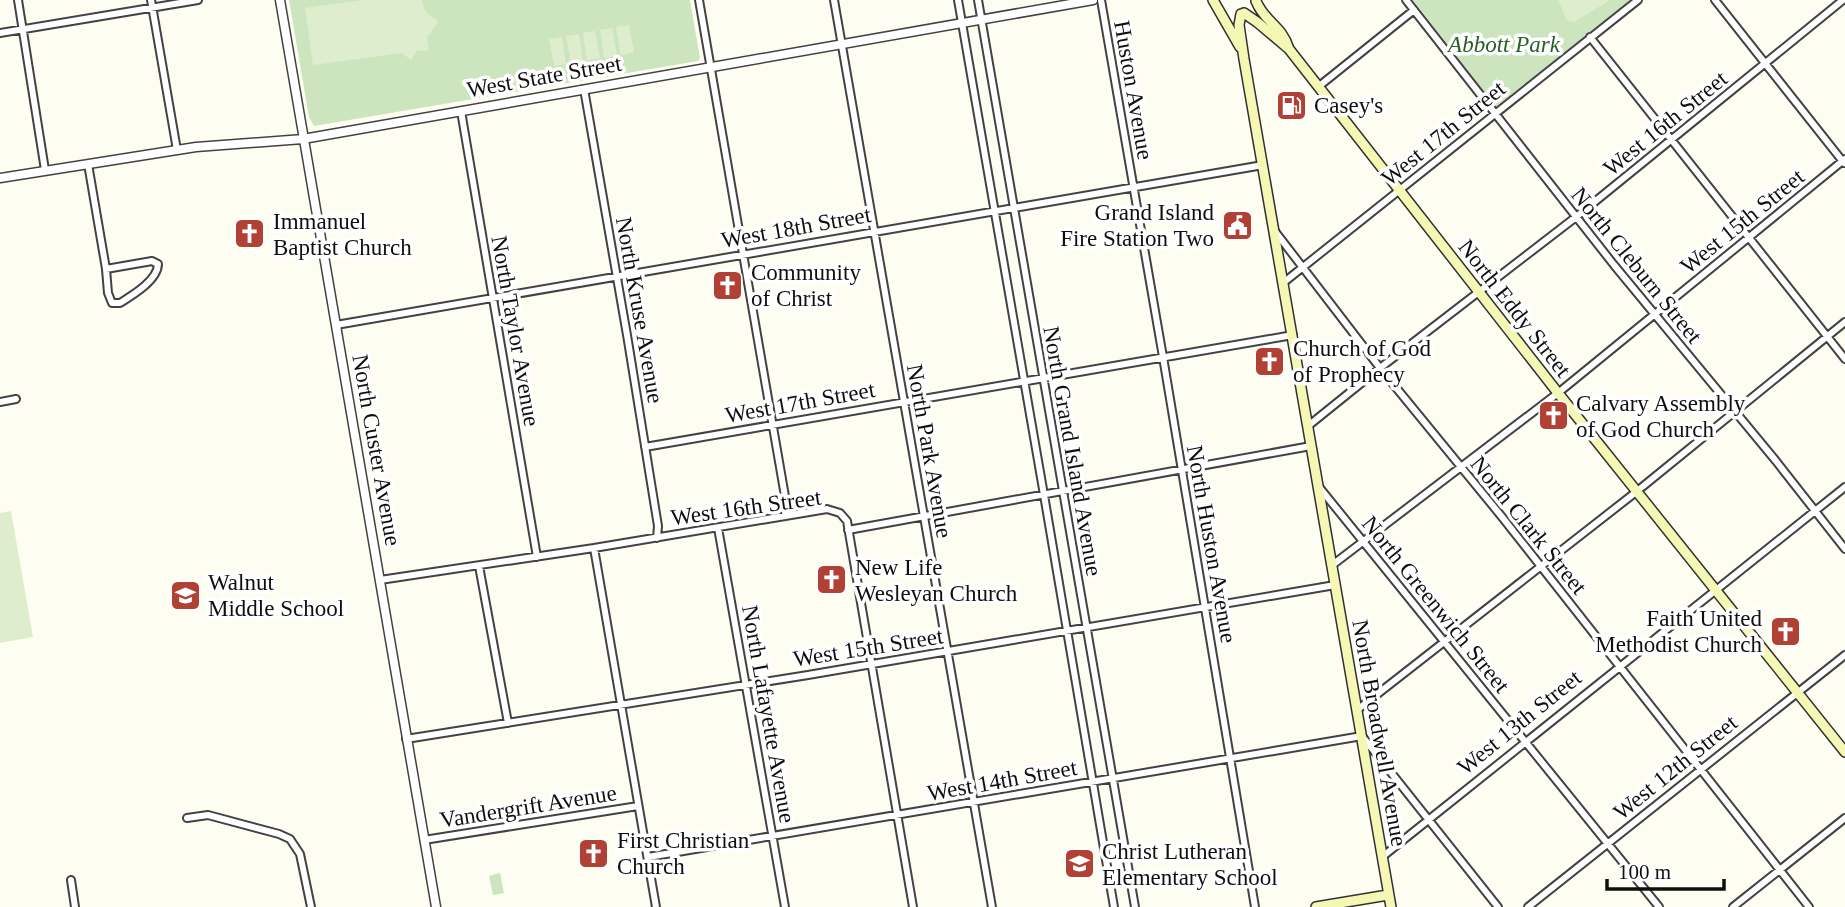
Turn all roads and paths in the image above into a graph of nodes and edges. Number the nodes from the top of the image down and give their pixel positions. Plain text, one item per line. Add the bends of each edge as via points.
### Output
1 (18, 0) edge
2 (198, 0) edge
3 (280, 0) edge
4 (699, 0) edge
5 (834, 0) edge
6 (958, 0) edge
7 (978, 0) edge
8 (1093, 0) edge
9 (1101, 0) edge
10 (1256, 0) edge
11 (1406, 0) edge
12 (1638, 0) edge
13 (1715, 0) edge
14 (1843, 0) edge
15 (152, 4) edge
16 (1216, 4) edge
17 (1414, 10) junction
18 (1242, 14) junction
19 (982, 19) junction
20 (962, 22) junction
21 (22, 29) junction
22 (0, 33) edge
23 (1590, 37) junction
24 (842, 43) junction
25 (1289, 49) junction
26 (1244, 59) junction
27 (1765, 64) junction
28 (710, 66) junction
29 (1318, 87) junction
30 (584, 89) junction
31 (461, 111) junction
32 (1495, 114) junction
33 (303, 139) junction
34 (1672, 140) junction
35 (177, 150) junction
36 (1844, 162) edge
37 (88, 164) junction
38 (1263, 165) junction
39 (45, 170) junction
40 (0, 178) edge
41 (1133, 186) junction
42 (1399, 191) junction
43 (1013, 207) junction
44 (995, 210) junction
45 (1576, 218) junction
46 (1274, 230) junction
47 (874, 231) junction
48 (1749, 238) junction
49 (744, 253) junction
50 (1303, 267) junction
51 (106, 269) junction
52 (617, 275) junction
53 (1283, 283) junction
54 (1479, 292) junction
55 (492, 297) junction
56 (1654, 315) junction
57 (1845, 322) edge
58 (336, 325) junction
59 (1293, 335) junction
60 (1828, 337) junction
61 (1163, 357) junction
62 (1845, 359) edge
63 (1380, 368) junction
64 (1043, 378) junction
65 (1025, 381) junction
66 (1558, 393) junction
67 (16, 399) dead end
68 (0, 402) edge
69 (904, 402) junction
70 (1735, 412) junction
71 (773, 424) junction
72 (1308, 426) junction
73 (1311, 446) junction
74 (645, 447) junction
75 (1461, 467) junction
76 (1182, 470) junction
77 (1318, 486) junction
78 (1845, 487) edge
79 (1063, 492) junction
80 (1636, 492) junction
81 (1044, 495) junction
82 (1815, 511) junction
83 (785, 516) junction
84 (924, 517) junction
85 (718, 527) junction
86 (848, 530) junction
87 (657, 538) junction
88 (1363, 542) junction
89 (594, 548) junction
90 (1845, 548) edge
91 (537, 557) junction
92 (479, 566) junction
93 (1331, 566) junction
94 (1541, 566) junction
95 (380, 580) junction
96 (1335, 585) junction
97 (1715, 590) junction
98 (1205, 608) junction
99 (1086, 628) junction
100 (1068, 631) junction
101 (1444, 642) junction
102 (947, 652) junction
103 (1845, 654) edge
104 (872, 664) junction
105 (1620, 667) junction
106 (746, 685) junction
107 (1797, 692) junction
108 (621, 705) junction
109 (1357, 710) junction
110 (508, 723) junction
111 (1362, 736) junction
112 (407, 739) junction
113 (1524, 743) junction
114 (1845, 752) edge
115 (1230, 758) junction
116 (1700, 769) junction
117 (1112, 779) junction
118 (1093, 782) junction
119 (974, 803) junction
120 (638, 806) junction
121 (897, 816) junction
122 (187, 818) dead end
123 (1845, 818) edge
124 (1428, 820) junction
125 (773, 837) junction
126 (424, 840) junction
127 (1607, 844) junction
128 (648, 857) junction
129 (1382, 857) junction
130 (1779, 869) junction
131 (71, 880) dead end
132 (1388, 895) junction
133 (75, 907) edge
134 (311, 907) edge
135 (436, 907) edge
136 (654, 907) edge
137 (785, 907) edge
138 (913, 907) edge
139 (992, 907) edge
140 (1114, 907) edge
141 (1135, 907) edge
142 (1255, 907) edge
143 (1316, 907) edge
144 (1391, 907) edge
145 (1498, 907) edge
146 (1528, 907) edge
147 (1659, 907) edge
148 (1732, 907) edge
149 (1809, 907) edge

1 - 21 street
2 - 15 street
3 - 33 street, North Custer Avenue
4 - 28 street
5 - 24 street, North Park Avenue
6 - 20 street, North Grand Island Avenue
7 - 19 street, North Grand Island Avenue
8 - 19 street, West State Street
9 - 41 street, Huston Avenue
10 - 18 main road
10 - 25 main road, North Eddy Street via 1262,14 1285,36
11 - 17 street, North Cleburn Street
12 - 23 street, West 17th Street
13 - 27 street
14 - 27 street, West 16th Street
15 - 21 street
15 - 35 street
16 - 18 main road via 1228,14
16 - 26 main road, North Broadwell Avenue
17 - 29 street
17 - 32 street, North Cleburn Street
18 - 25 main road, North Eddy Street
18 - 26 main road, North Broadwell Avenue
19 - 20 street, West State Street
19 - 43 street, North Grand Island Avenue
20 - 24 street, West State Street
20 - 44 street, North Grand Island Avenue
21 - 22 street
21 - 39 street
23 - 32 street, West 17th Street
23 - 34 street
24 - 28 street, West State Street
24 - 47 street, North Park Avenue
25 - 29 main road, North Eddy Street
26 - 38 main road, North Broadwell Avenue
27 - 34 street, West 16th Street
27 - 36 street
28 - 30 street, West State Street
28 - 49 street
29 - 42 main road, North Eddy Street
30 - 31 street, West State Street
30 - 52 street, North Kruse Avenue
31 - 33 street, West State Street
31 - 55 street, North Taylor Avenue
32 - 42 street, West 17th Street
32 - 45 street, North Cleburn Street
33 - 35 street, West State Street
33 - 58 street, North Custer Avenue
34 - 45 street, West 16th Street
34 - 48 street
35 - 37 street, West State Street
36 - 48 street, West 15th Street
37 - 39 street, West State Street
37 - 51 street
38 - 41 street, West 18th Street
38 - 46 main road, North Broadwell Avenue
39 - 40 street, West State Street
41 - 43 street, West 18th Street
41 - 61 street, North Huston Avenue
42 - 50 street, West 17th Street
42 - 54 main road, North Eddy Street
43 - 44 street, West 18th Street
43 - 64 street, North Grand Island Avenue
44 - 47 street, West 18th Street
44 - 65 street, North Grand Island Avenue
45 - 54 street, West 16th Street
45 - 56 street, North Cleburn Street
46 - 50 street, North Clark Street
46 - 53 main road, North Broadwell Avenue
47 - 49 street, West 18th Street
47 - 69 street, North Park Avenue
48 - 56 street, West 15th Street
48 - 60 street
49 - 52 street, West 18th Street
49 - 71 street
50 - 53 street
50 - 63 street, North Clark Street
51 - 51 street via 112,303 120,303 152,278 158,264 152,261
52 - 55 street, West 18th Street
52 - 74 street, North Kruse Avenue
53 - 59 main road, North Broadwell Avenue
54 - 63 street, West 16th Street
54 - 66 main road, North Eddy Street
55 - 58 street, West 18th Street
55 - 91 street, North Taylor Avenue
56 - 66 street, West 15th Street
56 - 70 street, North Cleburn Street
57 - 60 street
58 - 95 street, North Custer Avenue
59 - 61 street, West 17th Street
59 - 72 main road, North Broadwell Avenue
60 - 62 street
60 - 70 street
61 - 64 street, West 17th Street
61 - 76 street, North Huston Avenue
63 - 72 street, West 16th Street
63 - 75 street, North Clark Street
64 - 65 street, West 17th Street
64 - 79 street, North Grand Island Avenue
65 - 69 street, West 17th Street
65 - 81 street, North Grand Island Avenue
66 - 75 street, West 15th Street
66 - 80 main road, North Eddy Street
67 - 68 street
69 - 71 street, West 17th Street
69 - 84 street, North Park Avenue
70 - 80 street
70 - 82 street, North Cleburn Street
71 - 74 street, West 17th Street
71 - 83 street
72 - 73 main road, North Broadwell Avenue
73 - 76 street, West 16th Street
73 - 77 main road, North Broadwell Avenue
74 - 87 street, North Kruse Avenue
75 - 88 street, West 15th Street
75 - 94 street, North Clark Street
76 - 79 street, West 16th Street
76 - 98 street, North Huston Avenue
77 - 88 street, North Greenwich Street
77 - 93 main road, North Broadwell Avenue
78 - 82 street, West 13th Street
79 - 81 street, West 16th Street
79 - 99 street, North Grand Island Avenue
80 - 94 street
80 - 97 main road, North Eddy Street
81 - 84 street, West 16th Street
81 - 100 street, North Grand Island Avenue
82 - 90 street, North Cleburn Street
82 - 97 street, West 13th Street
83 - 85 street, West 16th Street
83 - 86 street, West 16th Street via 827,509 840,513
84 - 86 street, West 16th Street
84 - 102 street, North Park Avenue
85 - 87 street, West 16th Street
85 - 106 street, North Lafayette Avenue
86 - 104 street
87 - 89 street, West 16th Street
88 - 93 street
88 - 101 street, North Greenwich Street
89 - 91 street, West 16th Street
89 - 108 street
91 - 92 street, West 16th Street
92 - 95 street, West 16th Street
92 - 110 street
93 - 96 main road, North Broadwell Avenue
94 - 101 street
94 - 105 street, North Clark Street
95 - 112 street, North Custer Avenue
96 - 98 street, West 15th Street
96 - 109 main road, North Broadwell Avenue
97 - 105 street, West 13th Street
97 - 107 main road, North Eddy Street
98 - 99 street, West 15th Street
98 - 115 street, North Huston Avenue
99 - 100 street, West 15th Street
99 - 117 street, North Grand Island Avenue
100 - 102 street, West 15th Street
100 - 118 street, North Grand Island Avenue
101 - 109 street
101 - 113 street, North Greenwich Street
102 - 104 street, West 15th Street
102 - 119 street, North Park Avenue
103 - 107 street, West 12th Street
104 - 106 street, West 15th Street
104 - 121 street
105 - 113 street, West 13th Street
105 - 116 street, North Clark Street
106 - 108 street, West 15th Street
106 - 125 street, North Lafayette Avenue
107 - 114 main road, North Eddy Street
107 - 116 street, West 12th Street
108 - 110 street, West 15th Street
108 - 120 street
109 - 111 main road, North Broadwell Avenue
110 - 112 street, West 15th Street
111 - 115 street, West 14th Street
111 - 124 street
111 - 129 main road, North Broadwell Avenue
112 - 126 street, North Custer Avenue
113 - 124 street, West 13th Street
113 - 127 street, North Greenwich Street
115 - 117 street, West 14th Street
115 - 142 street, North Huston Avenue
116 - 127 street, West 12th Street
116 - 130 street, North Clark Street
117 - 118 street, West 14th Street
117 - 141 street, North Grand Island Avenue
118 - 119 street, West 14th Street
118 - 140 street, North Grand Island Avenue
119 - 121 street, West 14th Street
119 - 139 street, North Park Avenue
120 - 126 street, Vandergrift Avenue
120 - 128 street
121 - 125 street, West 14th Street
121 - 138 street
122 - 134 street via 208,815 290,839 300,854
123 - 130 street
124 - 129 street, West 13th Street
124 - 145 street
125 - 128 street, West 14th Street
125 - 137 street, North Lafayette Avenue
126 - 135 street, North Custer Avenue
127 - 146 street, West 12th Street
127 - 147 street, North Greenwich Street
128 - 136 street
129 - 132 main road, North Broadwell Avenue
130 - 148 street
130 - 149 street, North Clark Street
131 - 133 street
132 - 143 main road
132 - 144 main road, North Broadwell Avenue

